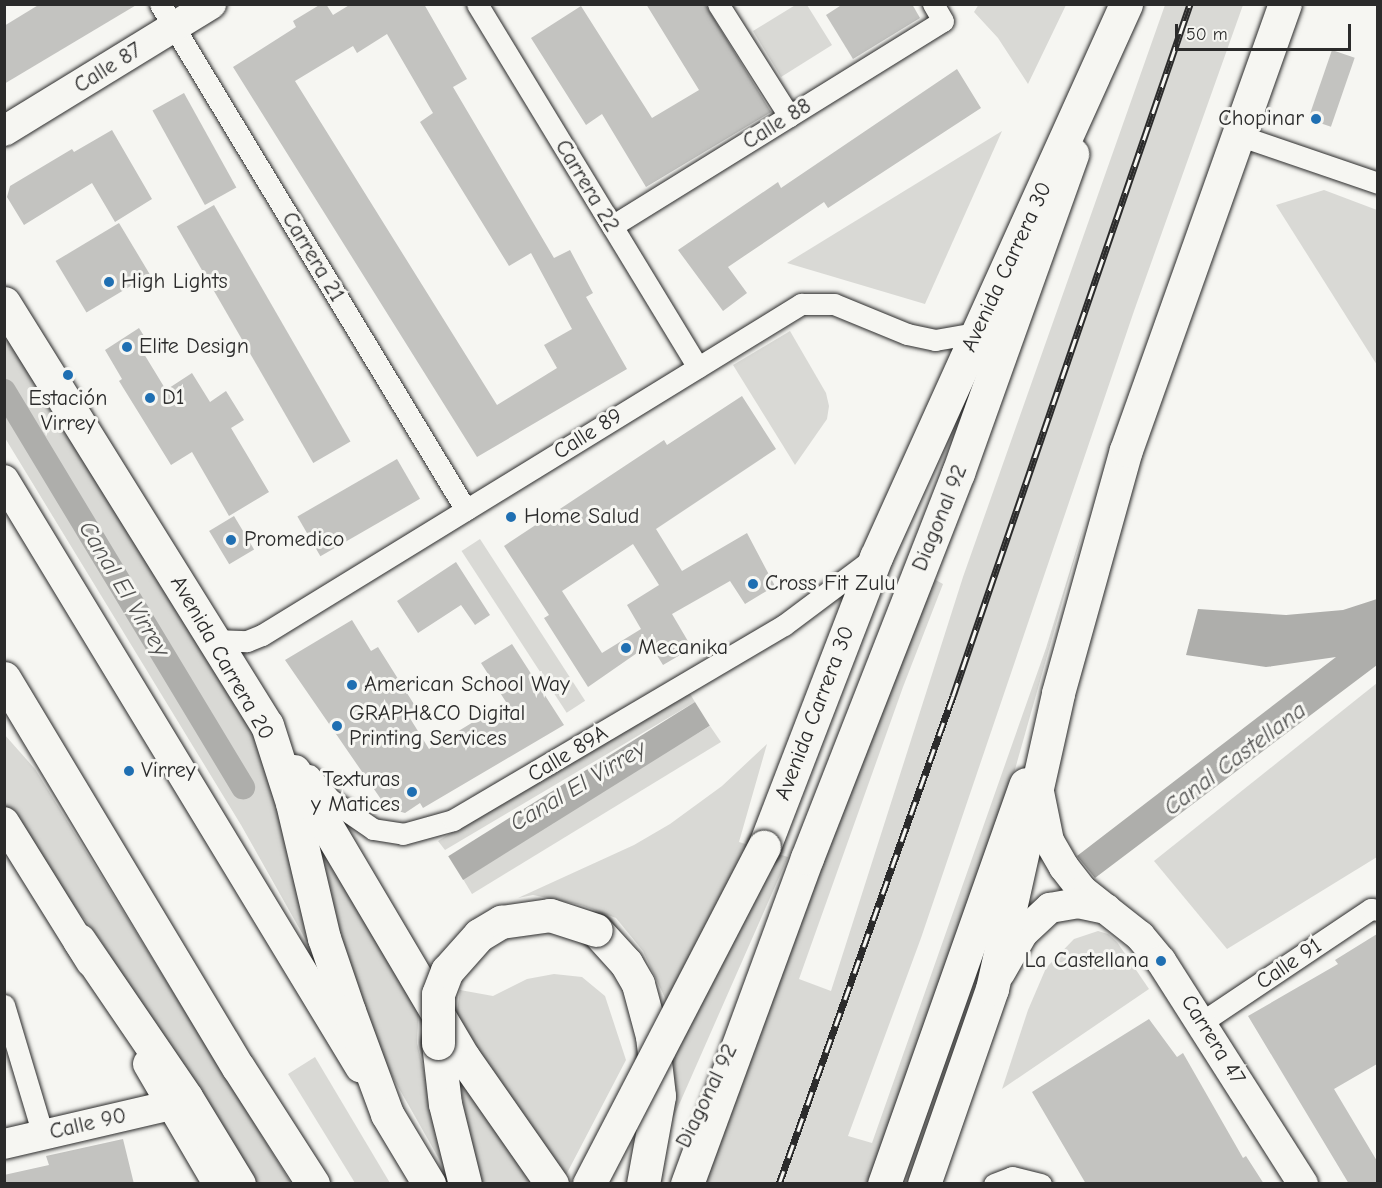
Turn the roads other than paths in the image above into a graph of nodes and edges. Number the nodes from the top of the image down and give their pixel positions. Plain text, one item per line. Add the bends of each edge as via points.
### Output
1 (211, 4) edge
2 (477, 4) edge
3 (718, 4) edge
4 (1285, 4) edge
5 (1121, 11) edge
6 (938, 13) edge
7 (167, 16) edge
8 (789, 117) junction
9 (4, 131) edge
10 (1238, 135) junction
11 (1377, 183) edge
12 (612, 226) junction
13 (4, 303) edge
14 (976, 333) junction
15 (698, 367) junction
16 (4, 480) edge
17 (466, 510) junction
18 (876, 557) junction
19 (214, 640) junction
20 (4, 678) edge
21 (1058, 693) junction
22 (267, 725) junction
23 (1037, 784) junction
24 (4, 822) edge
25 (1107, 909) junction
26 (1377, 910) edge
27 (79, 940) junction
28 (992, 989) junction
29 (4, 1005) edge
30 (750, 1009) junction
31 (1202, 1022) junction
32 (171, 1105) junction
33 (387, 1114) junction
34 (43, 1135) junction
35 (4, 1144) edge
36 (1038, 1182) edge
37 (218, 1184) edge
38 (239, 1184) edge
39 (313, 1184) edge
40 (429, 1184) edge
41 (465, 1184) edge
42 (552, 1184) edge
43 (589, 1184) edge
44 (643, 1184) edge
45 (664, 1184) edge
46 (687, 1184) edge
47 (884, 1184) edge
48 (924, 1184) edge
49 (994, 1184) edge
50 (1303, 1184) edge

1 - 7 main road, Calle 87
2 - 12 street, Carrera 22
3 - 8 street
4 - 10 main road
5 - 14 main road, Avenida Carrera 30
5 - 30 main road, Diagonal 92 via 958,473
6 - 8 street, Calle 88
7 - 9 main road, Calle 87
7 - 17 street, Carrera 21
8 - 12 street, Calle 88
10 - 11 street
10 - 21 main road via 1126,450
12 - 15 street, Carrera 22
13 - 19 main road, Avenida Carrera 20
14 - 15 street, Calle 89 via 949,340 922,337 816,301 782,314
14 - 18 main road, Avenida Carrera 30
15 - 17 street, Calle 89
16 - 33 main road, Avenida Carrera 20 via 258,893
17 - 19 street, Calle 89 via 262,635 247,641
18 - 22 street, Calle 89A via 784,625 479,807 429,829 395,833 362,823 331,800
18 - 43 main road, Avenida Carrera 30, bridge via 764,847
19 - 22 main road, Avenida Carrera 20
20 - 39 main road via 238,1067
21 - 23 main road
21 - 47 main road
22 - 33 main road, Avenida Carrera 20 via 292,803 324,938
22 - 42 main road via 464,1058
23 - 25 main road, Carrera 47 via 1049,841 1083,891
23 - 28 main road
24 - 27 main road
25 - 28 main road, Carrera 47 via 1078,903 1050,908 1023,933
25 - 31 main road, Carrera 47 via 1140,936
26 - 31 street, Calle 91 via 1371,909
27 - 32 main road
27 - 38 main road via 186,1096
28 - 48 main road
29 - 34 street
30 - 45 main road, Diagonal 92
30 - 46 main road, Diagonal 92
31 - 50 main road, Carrera 47
32 - 34 main road, Calle 90
32 - 37 main road
33 - 40 main road, Avenida Carrera 20
34 - 35 main road, Calle 90
36 - 49 street via 1012,1177
41 - 44 main road, bridge via 445,1104 437,1002 447,971 480,934 509,920 550,915 596,930 626,963 638,984 652,1036 659,1096

